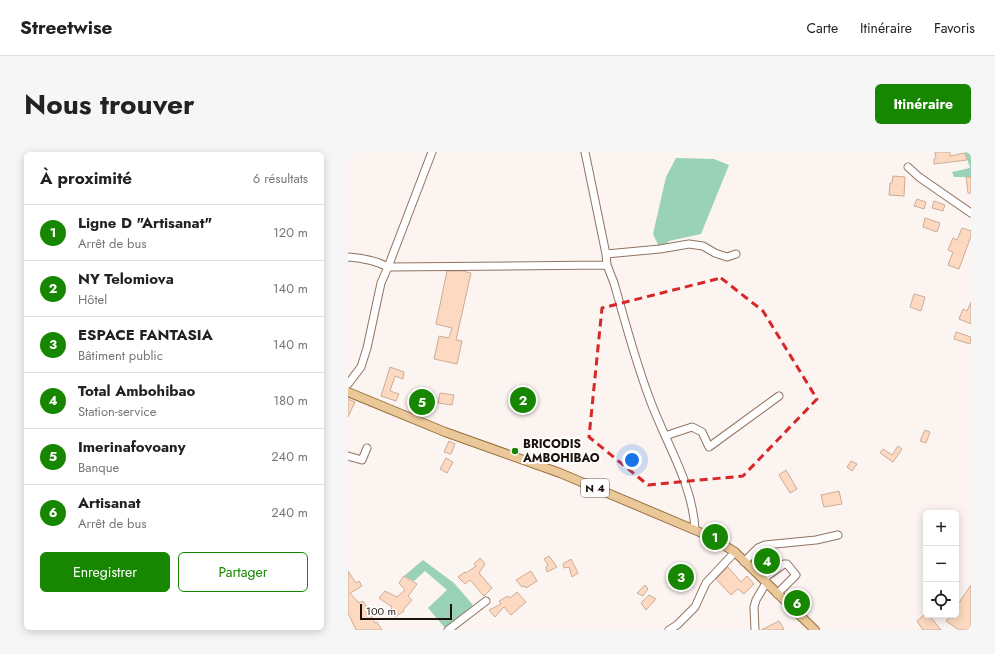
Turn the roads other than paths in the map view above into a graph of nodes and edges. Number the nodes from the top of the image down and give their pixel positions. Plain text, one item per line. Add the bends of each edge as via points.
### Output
1 (432, 152) edge
2 (585, 152) edge
3 (908, 167) dead end
4 (971, 213) edge
5 (606, 254) junction
6 (736, 254) dead end
7 (348, 258) edge
8 (607, 265) junction
9 (388, 267) junction
10 (348, 384) edge
11 (348, 392) edge
12 (779, 396) dead end
13 (665, 436) junction
14 (367, 448) dead end
15 (348, 456) edge
16 (695, 530) junction
17 (838, 535) dead end
18 (735, 552) junction
19 (744, 562) junction
20 (765, 581) junction
21 (777, 594) junction
22 (486, 601) dead end
23 (448, 630) edge
24 (668, 630) edge
25 (755, 630) edge
26 (815, 630) edge

1 - 9 street
2 - 5 street
3 - 4 street
5 - 6 street via 689,244 703,246 727,257
5 - 8 street
7 - 9 street via 366,258
8 - 9 street
8 - 13 street via 649,398
9 - 10 street via 381,283 361,367
11 - 16 main road, N 4 via 445,432 560,473
12 - 13 street via 709,447 702,432 692,427
13 - 16 street via 685,482 694,514
14 - 15 street via 362,460
16 - 18 main road, N 4
17 - 19 street via 765,545 758,548
18 - 19 main road, N 4
18 - 24 street via 706,583 695,607 677,625
19 - 20 main road, N 4
20 - 21 main road, N 4
20 - 21 street via 787,564 796,574
20 - 25 street via 754,607
21 - 26 main road, N 4
22 - 23 street

